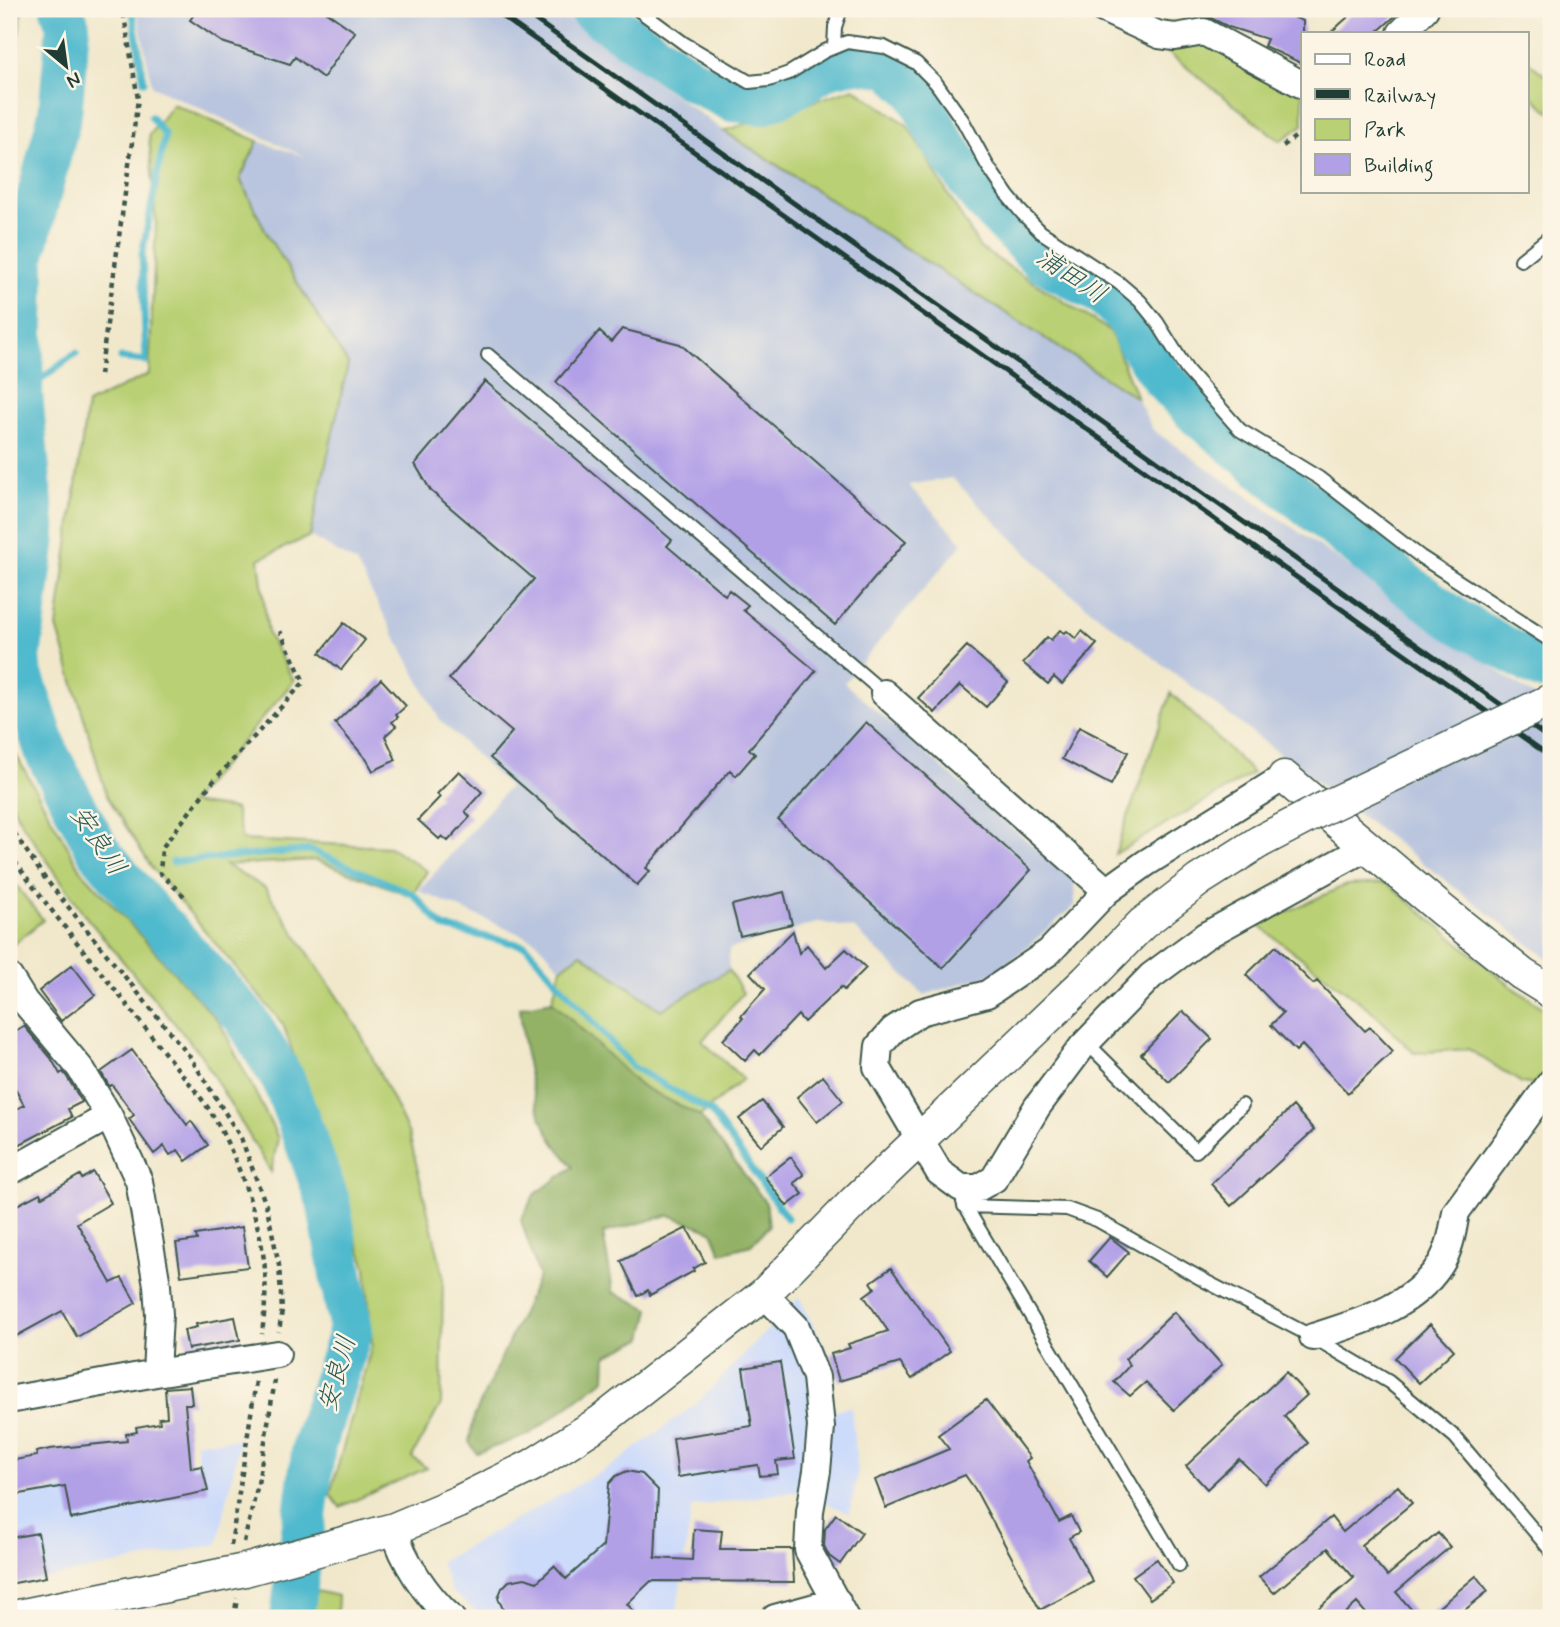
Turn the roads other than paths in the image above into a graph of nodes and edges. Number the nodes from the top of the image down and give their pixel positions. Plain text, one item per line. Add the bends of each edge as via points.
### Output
1 (637, 9) edge
2 (841, 9) edge
3 (1103, 9) edge
4 (1425, 9) edge
5 (1402, 32) edge
6 (834, 47) junction
7 (1301, 84) edge
8 (1551, 236) edge
9 (1521, 260) dead end
10 (488, 355) dead end
11 (1551, 641) edge
12 (884, 693) joint
13 (1551, 701) edge
14 (1284, 777) joint
15 (1367, 847) junction
16 (1107, 891) junction
17 (9, 977) edge
18 (1551, 992) edge
19 (17, 1005) edge
20 (1087, 1043) junction
21 (1551, 1082) edge
22 (1242, 1105) dead end
23 (109, 1116) junction
24 (919, 1139) junction
25 (9, 1172) edge
26 (962, 1197) junction
27 (764, 1294) junction
28 (1313, 1337) junction
29 (268, 1355) road end
30 (156, 1373) junction
31 (9, 1400) edge
32 (394, 1529) junction
33 (1551, 1551) edge
34 (1179, 1565) dead end
35 (841, 1610) edge
36 (9, 1618) edge
37 (450, 1618) edge
38 (775, 1618) edge

1 - 6 lane via 749,82 789,73
2 - 6 lane
3 - 7 street via 1159,35 1204,32
4 - 5 street
6 - 11 lane via 847,42 884,47 916,63 963,121 1015,205 1041,232 1140,301 1187,370 1240,430 1319,478 1422,557
8 - 9 lane
10 - 12 lane
12 - 16 street
13 - 24 street, bridge via 1326,807 1199,880 1142,924
14 - 15 street
14 - 16 street
15 - 18 street via 1522,974
15 - 20 street via 1205,936 1151,976
16 - 24 street via 1049,952 987,994 920,1012 879,1046 877,1067
17 - 19 street
19 - 23 street via 80,1068
20 - 22 lane via 1196,1151
20 - 26 street via 1037,1107 995,1179
21 - 28 street via 1456,1212 1440,1264 1414,1295 1364,1321
23 - 25 street
23 - 30 street via 139,1181 150,1237 159,1315
24 - 26 street via 939,1172
24 - 27 street
26 - 28 lane via 1066,1209 1097,1220
26 - 34 lane
27 - 32 street via 567,1444 458,1502
27 - 35 street via 796,1327 816,1377 821,1427 808,1550
28 - 33 lane via 1389,1382 1454,1437
29 - 30 street
30 - 31 street
32 - 36 street via 237,1580
32 - 37 street via 400,1549
35 - 38 street

